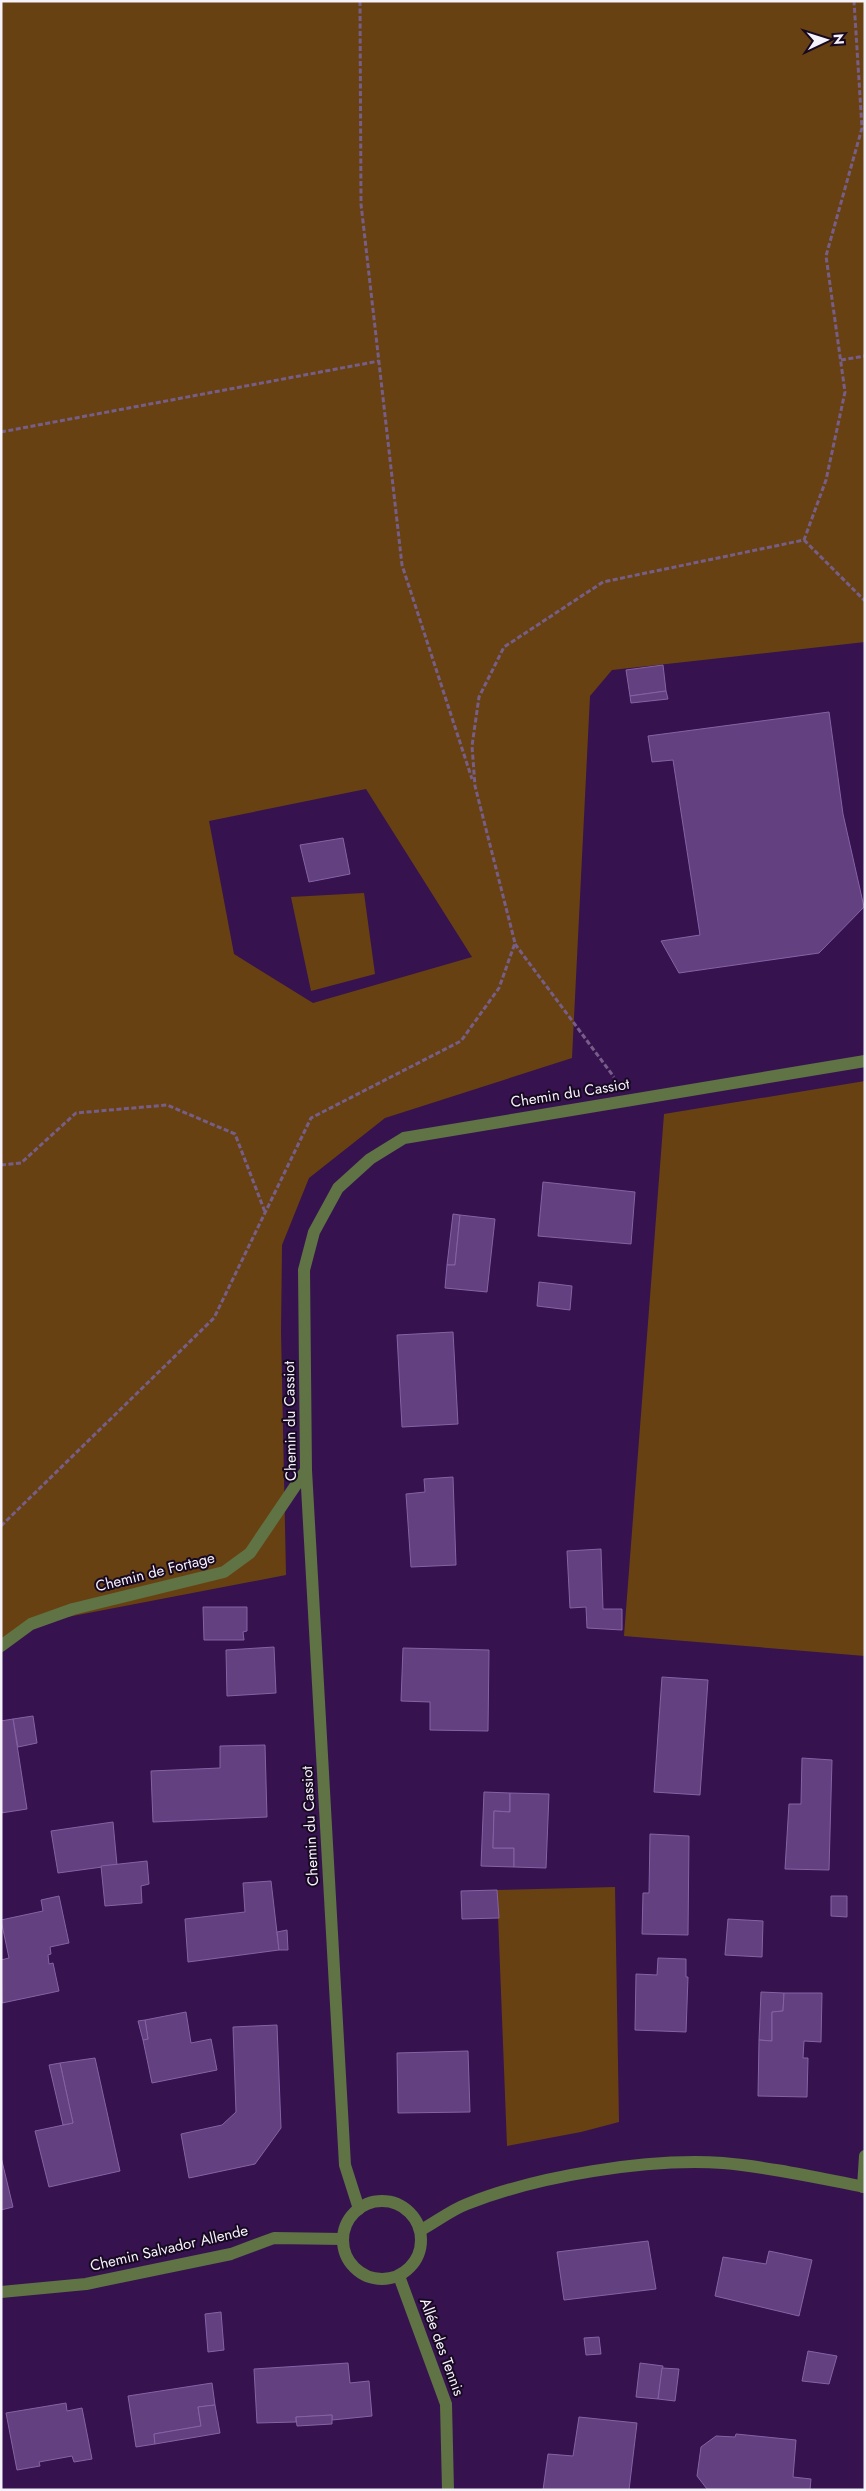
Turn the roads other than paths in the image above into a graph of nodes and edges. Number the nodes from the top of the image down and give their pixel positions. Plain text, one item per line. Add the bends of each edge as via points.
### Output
1 (865, 1061) edge
2 (306, 1470) junction
3 (1, 1646) edge
4 (865, 2156) edge
5 (864, 2187) edge
6 (358, 2209) junction
7 (421, 2230) junction
8 (343, 2239) junction
9 (399, 2276) junction
10 (1, 2292) edge
11 (448, 2490) edge

1 - 2 street, Chemin du Cassiot via 404,1138 370,1158 338,1188 314,1232 304,1270
2 - 3 street, Chemin de Fortage via 250,1553 224,1572 73,1610 31,1624
2 - 6 street, Chemin du Cassiot via 345,2165
4 - 5 street
5 - 7 street via 723,2163 612,2168 518,2188 466,2204
6 - 7 street via 376,2201 395,2202 411,2214
6 - 8 street via 347,2222
7 - 9 street via 422,2244 418,2257 410,2269
8 - 9 street via 346,2255 354,2268 368,2277 383,2280
8 - 10 street, Chemin Salvador Allende via 274,2238 231,2254 86,2284
9 - 11 street, Allée des Tennis via 446,2404

